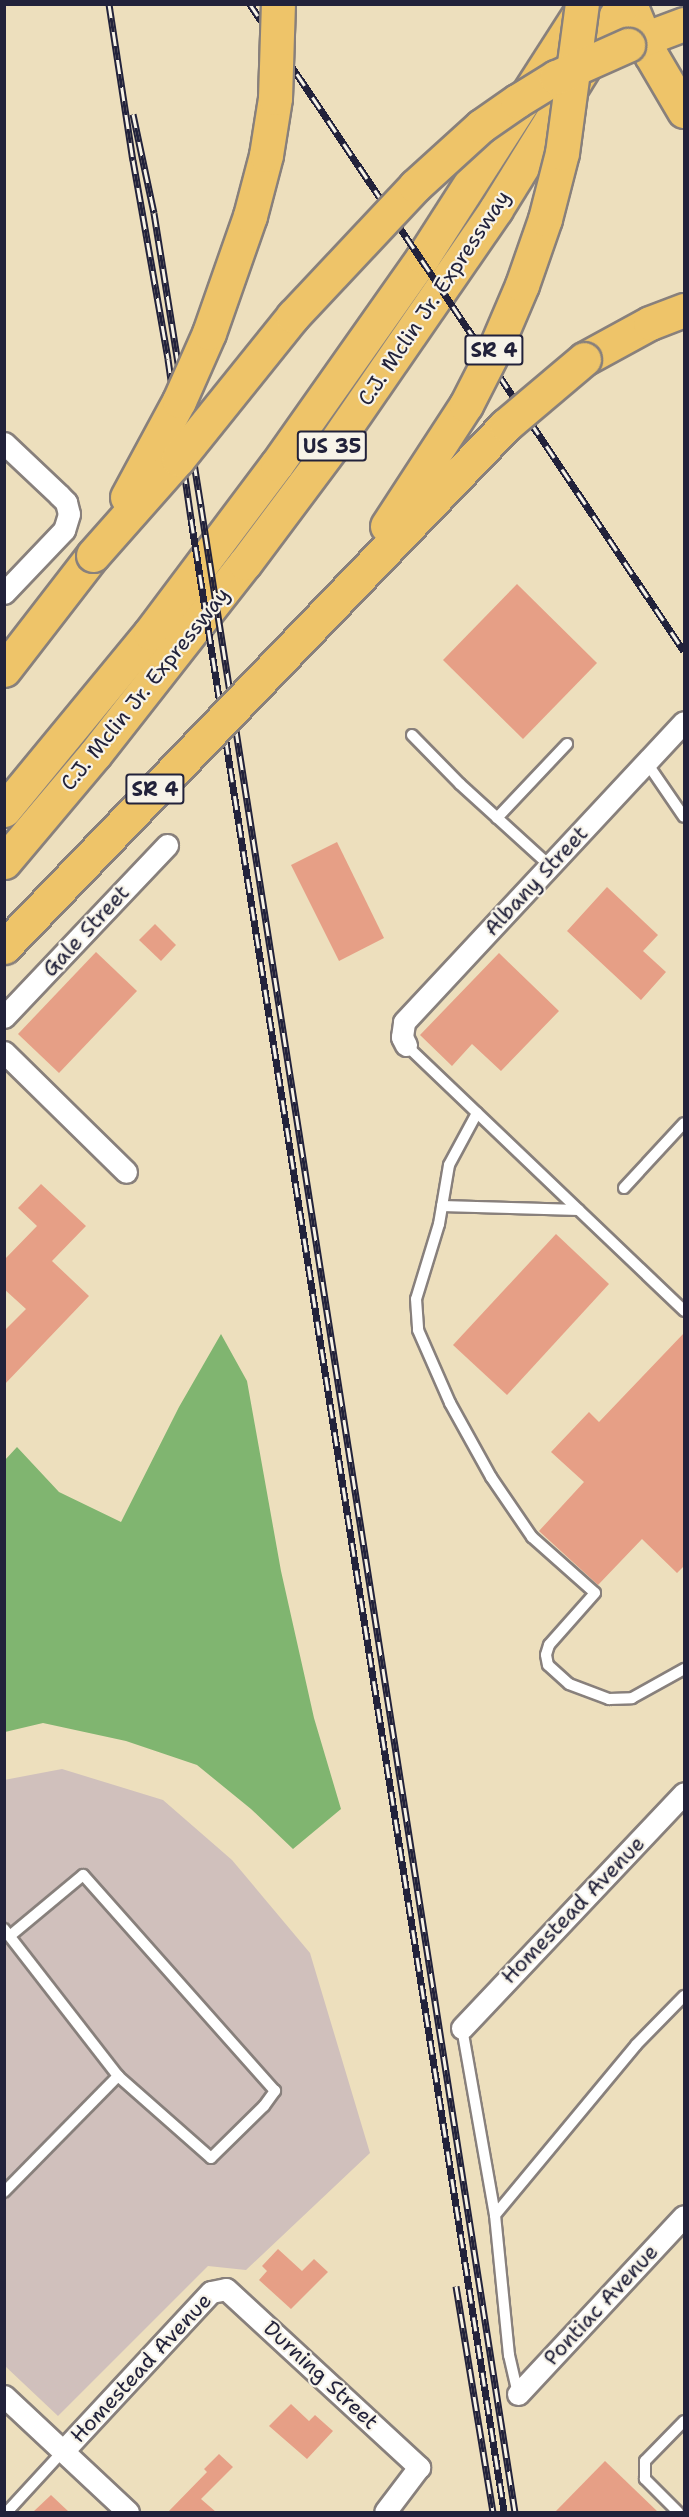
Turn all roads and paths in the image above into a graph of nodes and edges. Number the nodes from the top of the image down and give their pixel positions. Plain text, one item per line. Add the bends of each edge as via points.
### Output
1 (278, 4) edge
2 (584, 4) edge
3 (623, 4) edge
4 (630, 4) edge
5 (684, 24) edge
6 (682, 107) edge
7 (684, 310) edge
8 (4, 443) edge
9 (93, 555) junction
10 (4, 593) edge
11 (306, 632) junction
12 (4, 670) edge
13 (684, 722) edge
14 (412, 735) dead end
15 (567, 744) dead end
16 (647, 763) junction
17 (4, 810) edge
18 (684, 817) edge
19 (497, 818) junction
20 (167, 845) dead end
21 (4, 862) edge
22 (550, 866) junction
23 (4, 947) edge
24 (4, 1017) edge
25 (406, 1045) joint
26 (4, 1052) edge
27 (477, 1113) junction
28 (684, 1123) edge
29 (126, 1172) dead end
30 (624, 1188) dead end
31 (442, 1206) junction
32 (579, 1210) junction
33 (684, 1311) edge
34 (684, 1669) edge
35 (684, 1793) edge
36 (8, 1932) edge
37 (684, 1996) edge
38 (462, 2028) joint
39 (118, 2076) junction
40 (4, 2192) edge
41 (495, 2215) junction
42 (684, 2216) edge
43 (220, 2288) joint
44 (518, 2394) joint
45 (4, 2396) edge
46 (684, 2421) edge
47 (63, 2451) junction
48 (7, 2512) edge
49 (128, 2512) edge
50 (385, 2512) edge
51 (678, 2512) edge

1 - 9 highway, bridge via 270,132 237,255 178,401
2 - 11 highway, SR 4, bridge via 562,153 545,219 496,346 466,405 395,516
2 - 17 highway, C.J. Mclin Jr. Expressway / US 35 via 423,257 277,464 150,633
3 - 21 highway, C.J. Mclin Jr. Expressway / US 35 via 496,209 334,444 95,754
4 - 6 highway via 651,55
5 - 9 highway, bridge via 556,77 481,126 452,152 406,195 293,316 178,459
7 - 11 highway, bridge via 650,323 584,359 506,425
8 - 10 street via 66,502 69,514 64,530
9 - 12 highway
11 - 23 highway, SR 4, bridge
13 - 16 street, Albany Street
14 - 19 lane
15 - 19 lane
16 - 18 lane
16 - 22 street, Albany Street
19 - 22 lane
20 - 24 street, Gale Street
22 - 25 street, Albany Street via 404,1022 402,1037
25 - 27 lane
26 - 29 street
27 - 31 lane via 449,1165
27 - 32 lane
28 - 30 lane
31 - 32 lane
31 - 34 lane via 416,1299 418,1330 450,1402 491,1477 532,1537 595,1593 549,1646 548,1665 569,1684 609,1699 632,1698
32 - 33 lane
35 - 38 street, Homestead Avenue
36 - 39 lane
36 - 39 lane via 82,1875 274,2091 211,2158
37 - 41 lane via 636,2045
38 - 41 lane
39 - 40 lane
41 - 44 lane via 509,2355
42 - 44 street, Pontiac Avenue
43 - 47 street, Homestead Avenue via 211,2292
43 - 50 street, Durning Street via 232,2291 418,2467
45 - 47 street
46 - 51 lane via 645,2461 645,2479
47 - 48 lane
47 - 49 street

